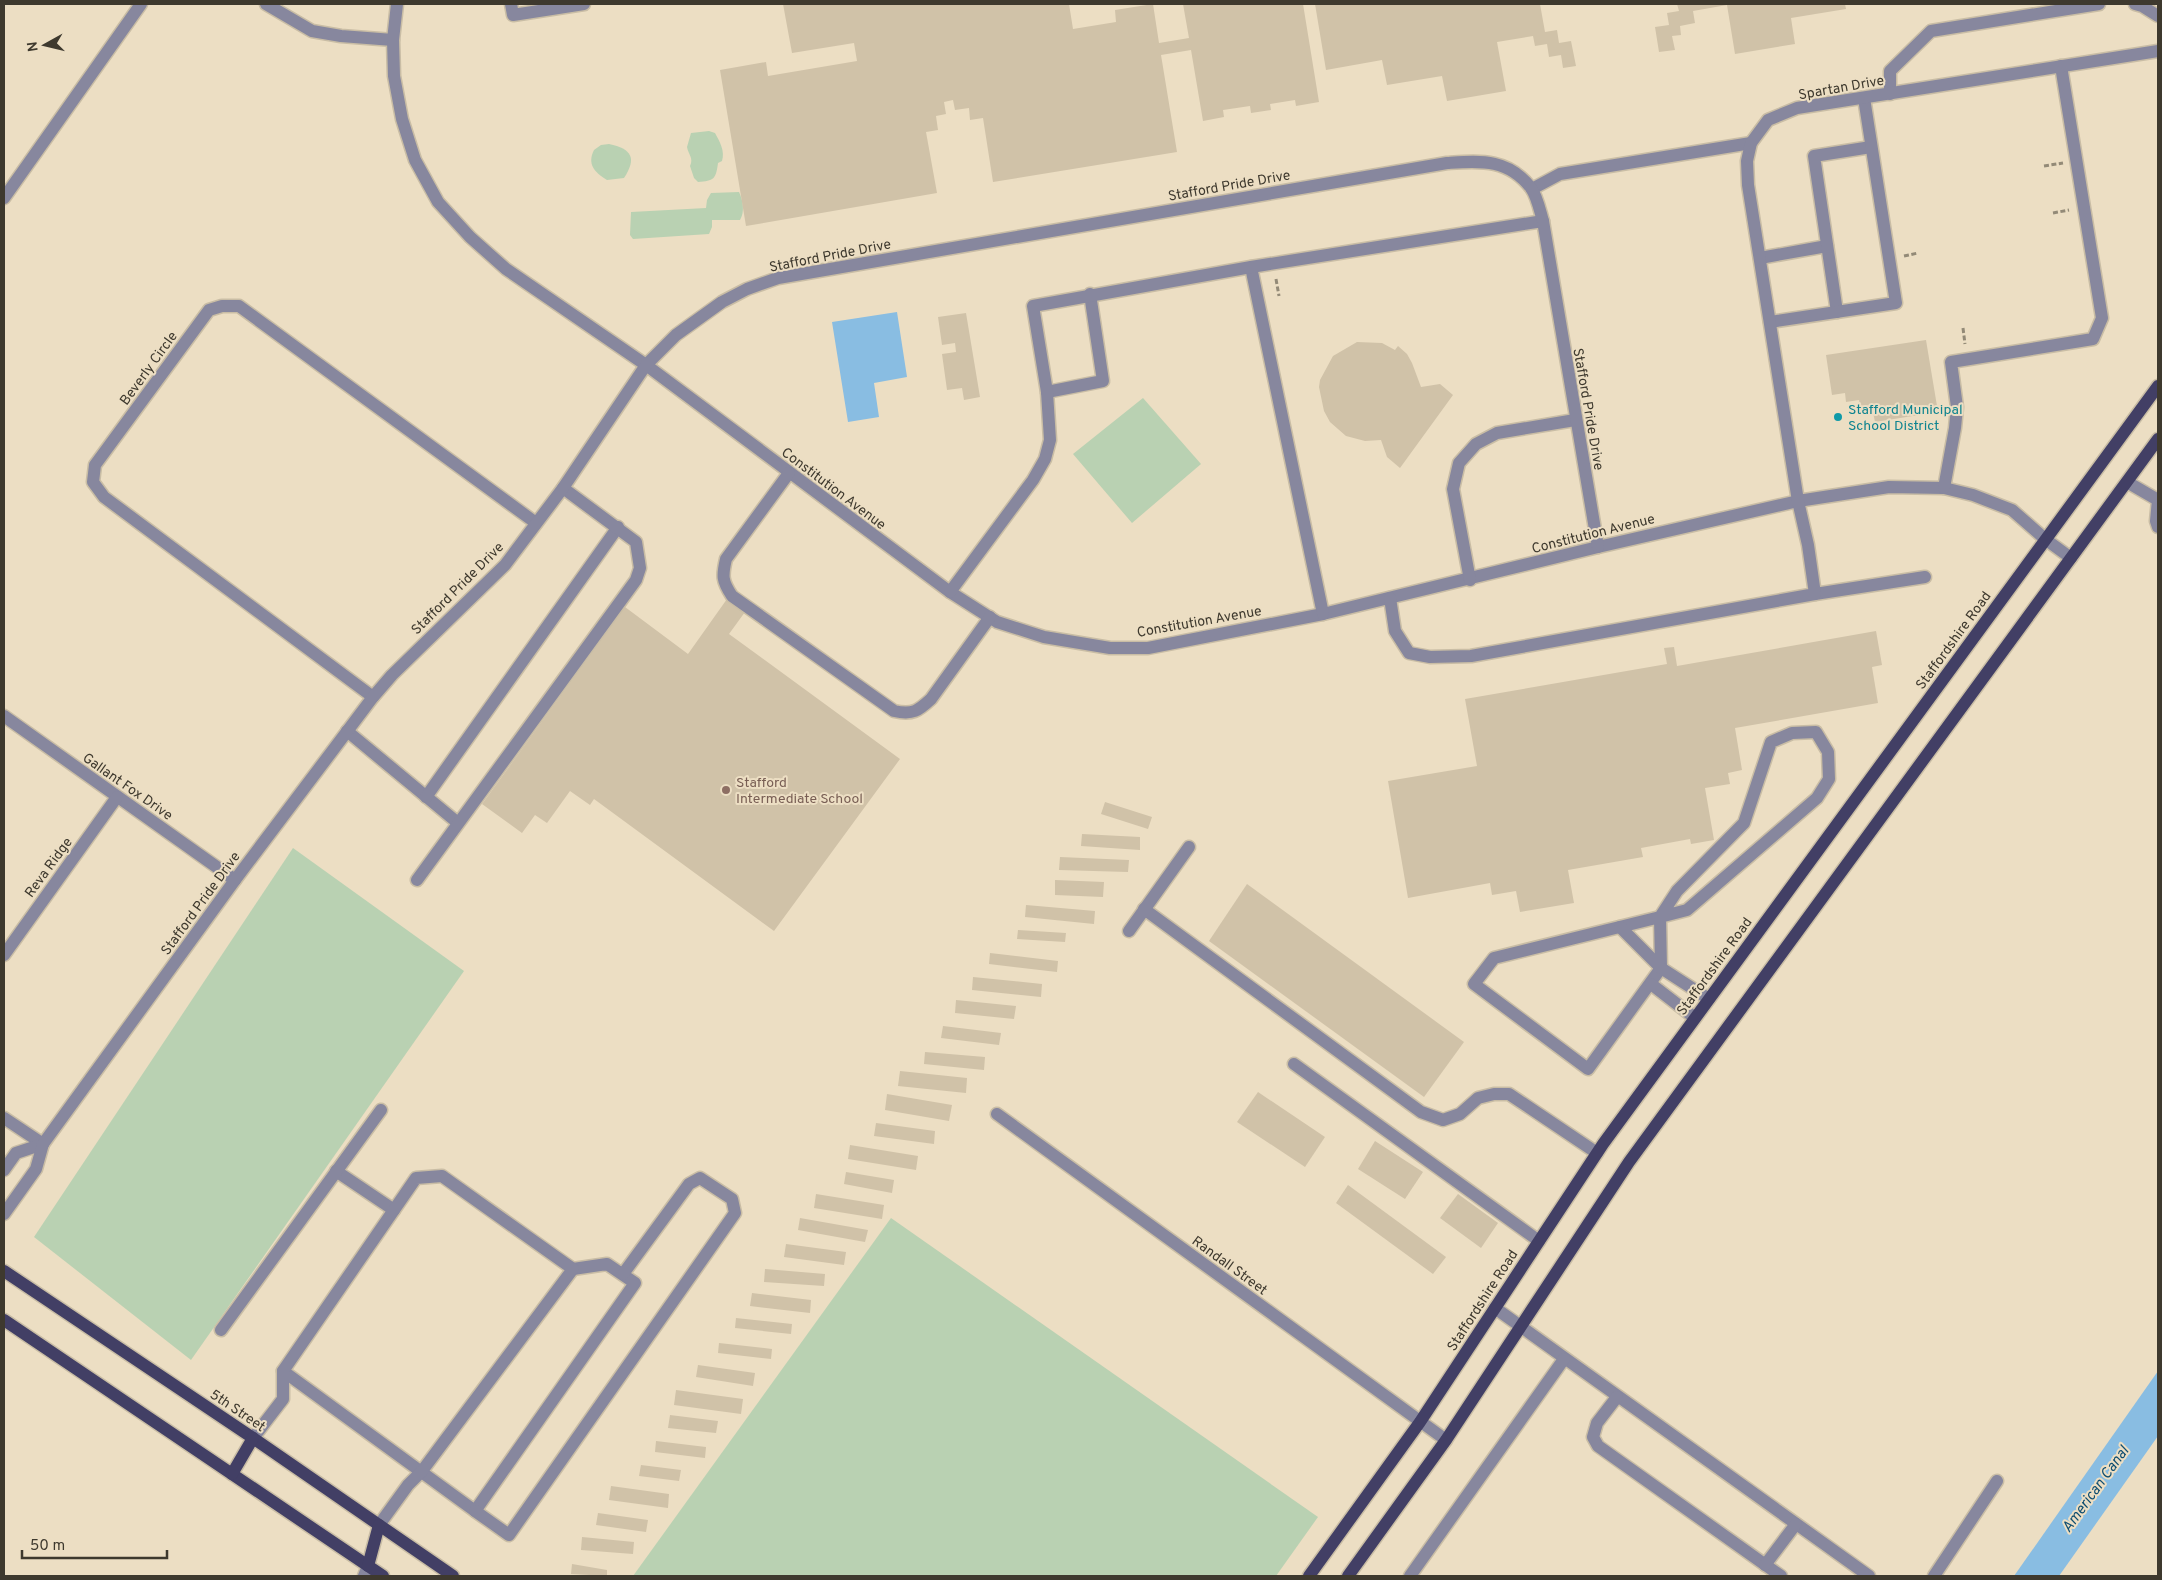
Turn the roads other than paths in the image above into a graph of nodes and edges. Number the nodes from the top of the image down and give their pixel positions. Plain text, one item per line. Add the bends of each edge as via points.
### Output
1 (141, 4) edge
2 (266, 4) edge
3 (397, 4) edge
4 (511, 4) edge
5 (584, 4) edge
6 (2098, 4) edge
7 (2136, 4) edge
8 (566, 5) edge
9 (2158, 16) edge
10 (393, 40) junction
11 (2158, 51) edge
12 (2061, 66) junction
13 (1890, 94) junction
14 (1864, 98) junction
15 (1751, 143) junction
16 (1871, 147) junction
17 (1532, 189) junction
18 (4, 198) edge
19 (1543, 221) junction
20 (1828, 246) junction
21 (1760, 258) junction
22 (1251, 267) junction
23 (1090, 294) junction
24 (1837, 312) junction
25 (1770, 322) junction
26 (646, 365) junction
27 (2158, 386) edge
28 (1047, 392) junction
29 (1575, 420) junction
30 (2158, 439) edge
31 (789, 473) junction
32 (2127, 482) junction
33 (563, 488) junction
34 (1944, 488) junction
35 (2158, 500) edge
36 (1798, 501) junction
37 (536, 522) junction
38 (2158, 527) edge
39 (618, 528) junction
40 (2046, 539) junction
41 (1598, 547) junction
42 (2071, 558) junction
43 (1925, 577) dead end
44 (1470, 580) junction
45 (950, 592) junction
46 (1816, 594) junction
47 (1390, 598) junction
48 (1324, 614) junction
49 (990, 617) junction
50 (373, 697) junction
51 (4, 716) edge
52 (347, 731) junction
53 (117, 797) junction
54 (426, 797) junction
55 (458, 823) junction
56 (1189, 846) dead end
57 (234, 880) junction
58 (416, 880) dead end
59 (1144, 909) junction
60 (1660, 917) junction
61 (1620, 927) junction
62 (1129, 931) dead end
63 (4, 955) edge
64 (1661, 968) junction
65 (1651, 984) junction
66 (1709, 999) junction
67 (1695, 1018) junction
68 (1294, 1064) dead end
69 (381, 1110) dead end
70 (997, 1114) dead end
71 (4, 1118) edge
72 (43, 1144) junction
73 (1597, 1153) junction
74 (4, 1170) edge
75 (336, 1171) junction
76 (394, 1210) junction
77 (4, 1214) edge
78 (1539, 1241) junction
79 (573, 1269) junction
80 (4, 1271) edge
81 (622, 1274) junction
82 (1495, 1308) junction
83 (4, 1320) edge
84 (1520, 1328) junction
85 (221, 1330) dead end
86 (1564, 1359) junction
87 (284, 1371) junction
88 (1617, 1397) junction
89 (1420, 1422) junction
90 (253, 1438) junction
91 (1446, 1440) junction
92 (422, 1471) junction
93 (232, 1474) junction
94 (1997, 1481) dead end
95 (475, 1511) junction
96 (1796, 1524) junction
97 (379, 1525) junction
98 (1765, 1565) junction
99 (366, 1571) edge
100 (383, 1576) edge
101 (453, 1576) edge
102 (1309, 1576) edge
103 (1348, 1576) edge
104 (1410, 1576) edge
105 (1781, 1576) edge
106 (1869, 1576) edge
107 (1934, 1576) edge

1 - 18 street
2 - 10 street via 312,31
3 - 10 street, Constitution Avenue
4 - 8 street via 513,15
5 - 8 street
6 - 13 street via 1931,30 1890,70
7 - 9 street
10 - 26 street, Constitution Avenue via 394,76 402,119 415,160 438,202 506,269
11 - 12 street, Spartan Drive
12 - 13 street, Spartan Drive
12 - 34 street via 2102,318 2093,339 1951,362 1957,407
13 - 14 street, Spartan Drive
14 - 15 street, Spartan Drive via 1797,108 1768,120
14 - 16 street
15 - 17 street via 1560,174
15 - 21 street, Spartan Drive via 1747,161 1748,185
16 - 20 street via 1814,156
16 - 24 street via 1896,304
17 - 19 street, Stafford Pride Drive
17 - 26 street, Stafford Pride Drive via 1512,169 1485,161 1447,163 778,278 722,302 676,334
19 - 22 street
19 - 29 street, Stafford Pride Drive
20 - 21 street
20 - 24 street
21 - 25 street, Spartan Drive
22 - 23 street
22 - 48 street
23 - 28 street via 1103,381
23 - 28 street via 1033,306
24 - 25 street
25 - 36 street, Spartan Drive
26 - 31 street, Constitution Avenue
26 - 33 street, Stafford Pride Drive
27 - 40 main road, Staffordshire Road
28 - 45 street via 1050,440 1046,459
29 - 41 street, Stafford Pride Drive
29 - 44 street via 1496,433 1476,444 1459,463 1453,489
30 - 32 main road
31 - 45 street, Constitution Avenue
31 - 49 street via 726,559 724,585 732,596 894,711 909,714 931,699
32 - 35 street
32 - 42 main road
33 - 37 street, Stafford Pride Drive
33 - 39 street
34 - 36 street, Constitution Avenue via 1889,487
34 - 40 street, Constitution Avenue via 2012,510
35 - 38 street
36 - 41 street, Constitution Avenue
36 - 46 street, Spartan Drive
37 - 50 street, Stafford Pride Drive via 505,564
37 - 50 street, Beverly Circle via 239,306 209,310 96,464 93,482 104,497
39 - 54 street
39 - 55 street via 636,542 640,568 636,580
40 - 42 street, Constitution Avenue
40 - 66 main road, Staffordshire Road
41 - 44 street, Constitution Avenue
42 - 84 main road via 1629,1162
43 - 46 street
44 - 47 street, Constitution Avenue
45 - 49 street, Constitution Avenue
46 - 47 street via 1471,656 1430,657 1409,653 1395,631
47 - 48 street, Constitution Avenue
48 - 49 street, Constitution Avenue via 1148,648 1110,648 1044,637
50 - 52 street, Stafford Pride Drive
51 - 53 street, Gallant Fox Drive
52 - 54 street
52 - 57 street, Stafford Pride Drive
53 - 57 street, Gallant Fox Drive
53 - 63 street, Reva Ridge
54 - 55 street
55 - 58 street
56 - 59 street
57 - 72 street, Stafford Pride Drive
59 - 62 street
59 - 73 street via 1421,1112 1443,1120 1460,1114 1478,1098 1510,1094
60 - 60 street via 1687,910 1817,798 1829,779 1828,752 1816,732 1792,733 1770,742 1744,823 1677,892
60 - 61 street
60 - 64 street
61 - 64 street
61 - 65 street via 1494,958 1474,984 1588,1069
64 - 65 street
64 - 66 street
65 - 67 street
66 - 67 main road, Staffordshire Road
67 - 73 main road, Staffordshire Road
68 - 78 street
69 - 75 street
70 - 89 street, Randall Street
71 - 72 street
72 - 74 street via 16,1152
72 - 77 street, Stafford Pride Drive via 36,1169
73 - 78 main road, Staffordshire Road
75 - 76 street
75 - 85 street
76 - 79 street via 416,1178 442,1176
76 - 87 street
78 - 82 main road, Staffordshire Road
79 - 81 street via 608,1264
79 - 92 street
80 - 90 main road, 5th Street
81 - 95 street via 635,1283
81 - 95 street via 688,1184 700,1178 732,1199 735,1213 510,1535
82 - 84 street
82 - 89 main road, Staffordshire Road
83 - 93 main road
84 - 86 street
84 - 91 main road
86 - 88 street
86 - 104 street
87 - 90 street via 283,1399
87 - 92 street
88 - 96 street
88 - 98 street via 1596,1423 1593,1437 1598,1446
89 - 91 street, Randall Street
89 - 102 main road, Staffordshire Road
90 - 93 main road
90 - 97 main road, 5th Street
91 - 103 main road
92 - 95 street
92 - 97 street
93 - 99 main road
94 - 107 street
96 - 98 street
96 - 106 street
97 - 99 main road
97 - 101 main road, 5th Street
98 - 105 street
99 - 100 main road

